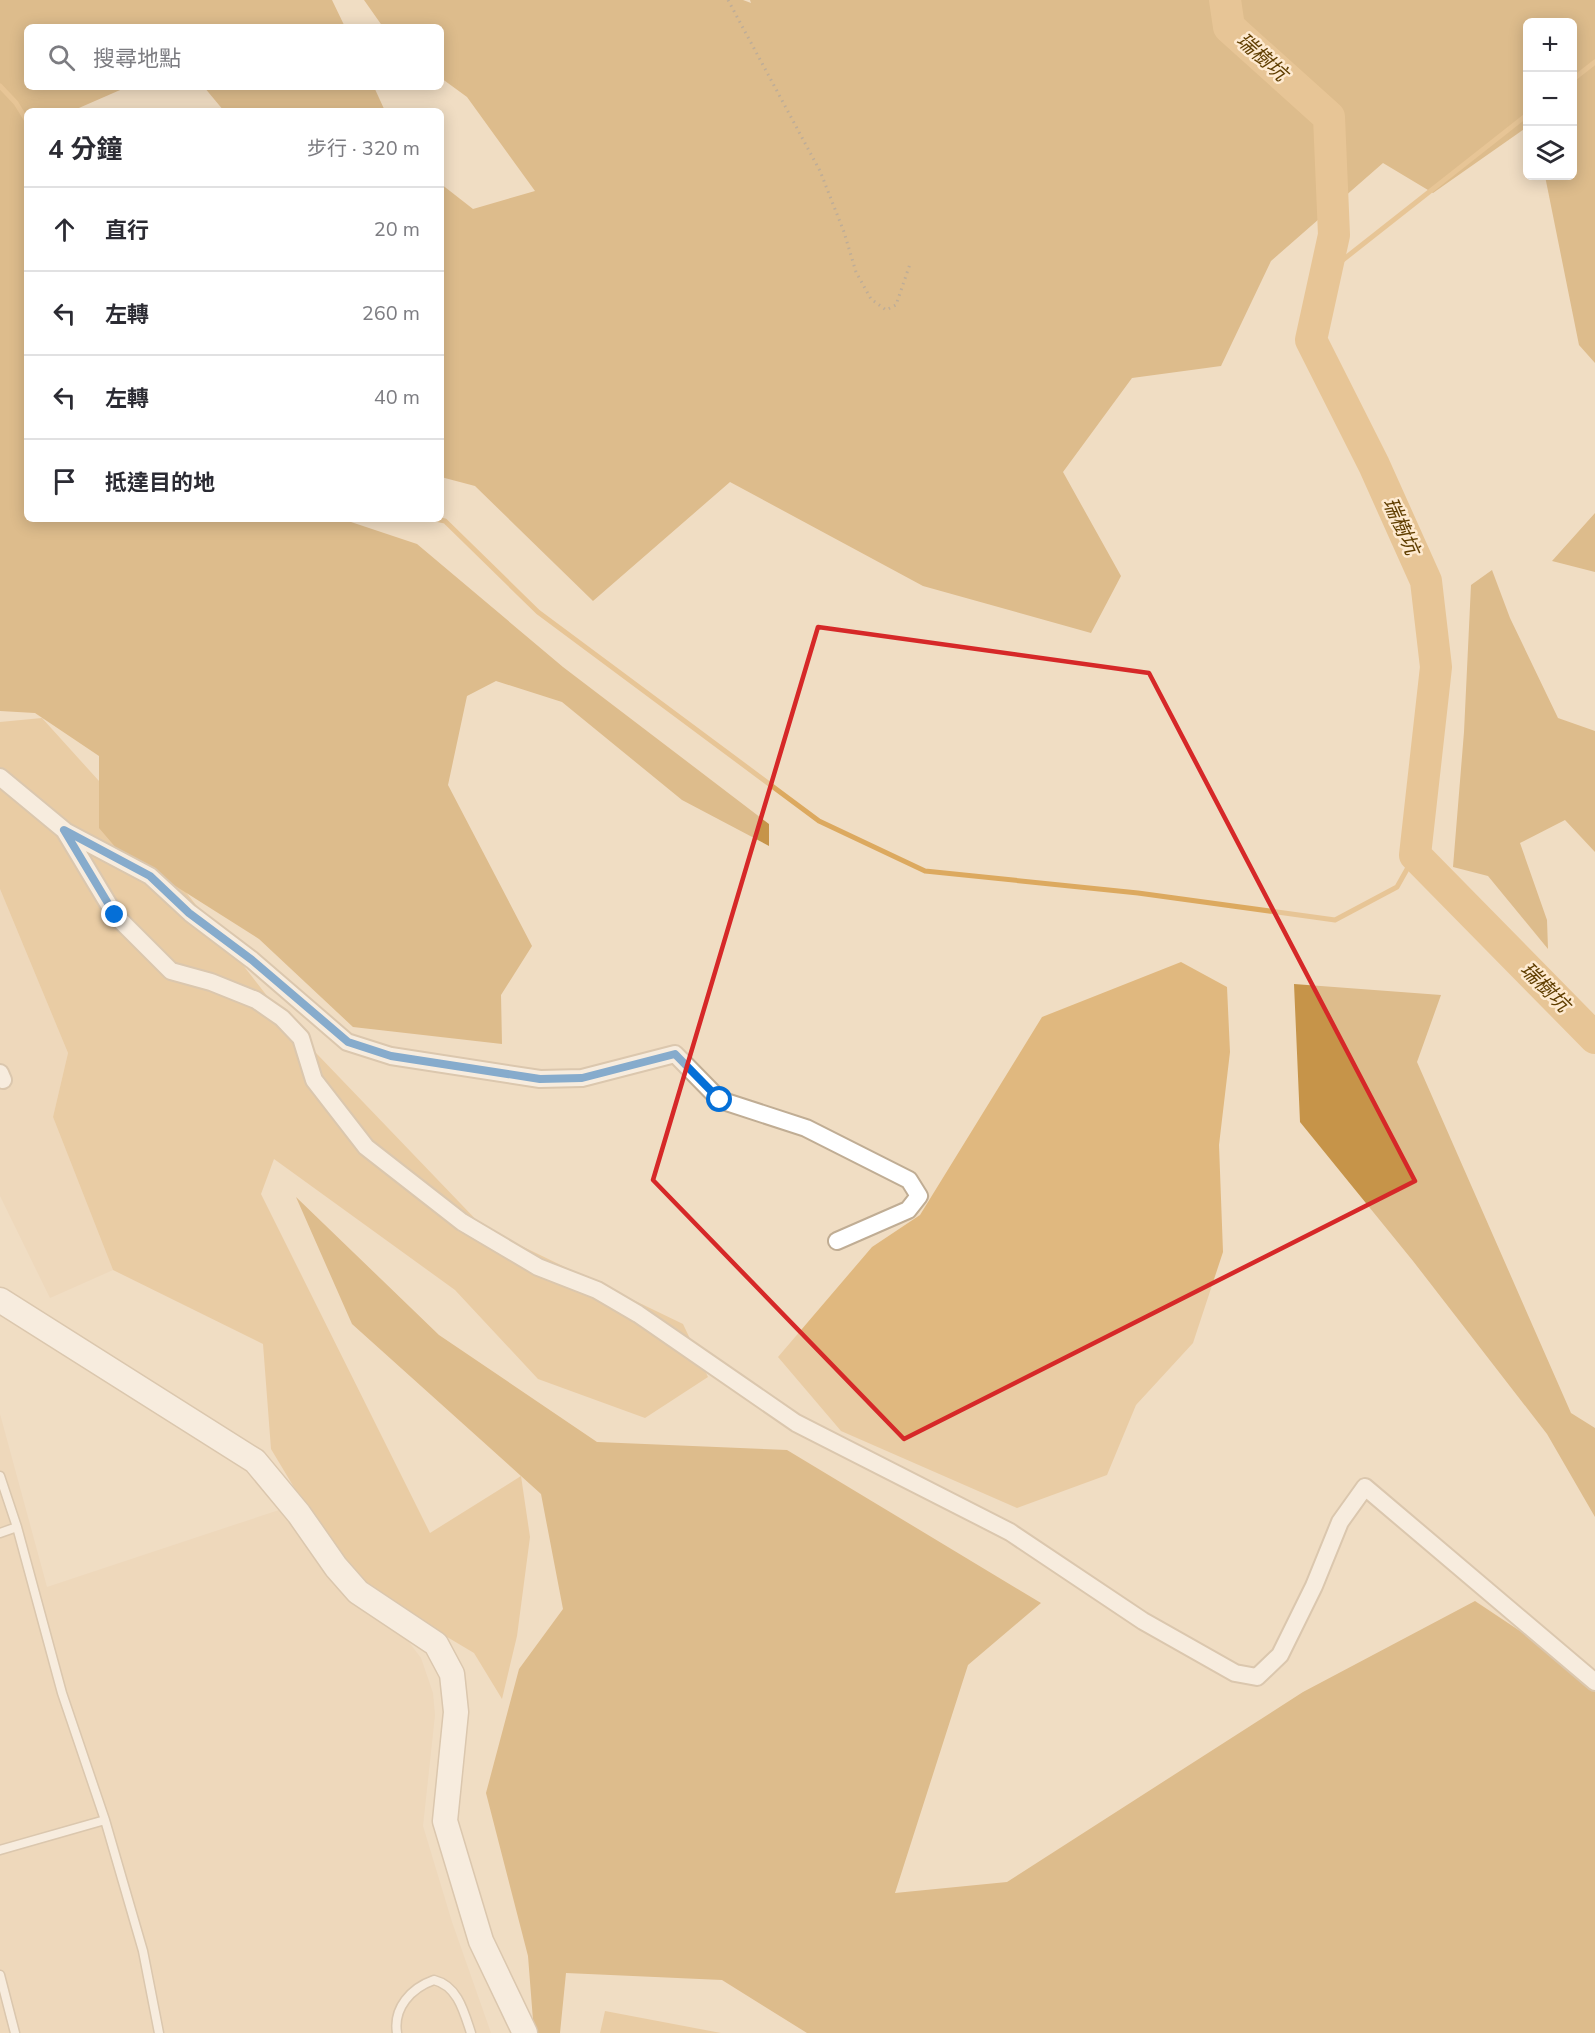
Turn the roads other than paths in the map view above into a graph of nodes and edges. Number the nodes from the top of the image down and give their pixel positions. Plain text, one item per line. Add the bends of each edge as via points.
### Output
1 (0, 777) edge
2 (64, 830) junction
3 (837, 1241) dead end
4 (0, 1300) edge
5 (0, 1476) edge
6 (17, 1527) junction
7 (0, 1533) edge
8 (1595, 1682) edge
9 (105, 1820) junction
10 (0, 1850) edge
11 (0, 1975) edge
12 (15, 2033) edge
13 (159, 2033) edge
14 (397, 2033) edge
15 (471, 2033) edge
16 (525, 2033) edge

1 - 2 street
2 - 3 street via 150,876 189,913 261,967 348,1042 391,1056 540,1079 582,1078 675,1054 720,1100 806,1128 909,1180 919,1196 908,1210
2 - 8 street via 115,915 171,971 256,1000 282,1018 301,1038 314,1080 366,1147 462,1222 538,1268 597,1290 628,1308 796,1423 1010,1532 1143,1621 1235,1673 1257,1677 1280,1654 1340,1522 1365,1487
4 - 16 street via 255,1461 358,1592 436,1644 452,1674 456,1712 445,1821 481,1941
5 - 6 lane
6 - 7 lane
6 - 9 lane via 62,1693
9 - 10 lane
9 - 13 lane via 143,1951
11 - 12 lane
14 - 15 lane via 404,2001 422,1984 434,1980 449,1987 457,1997

